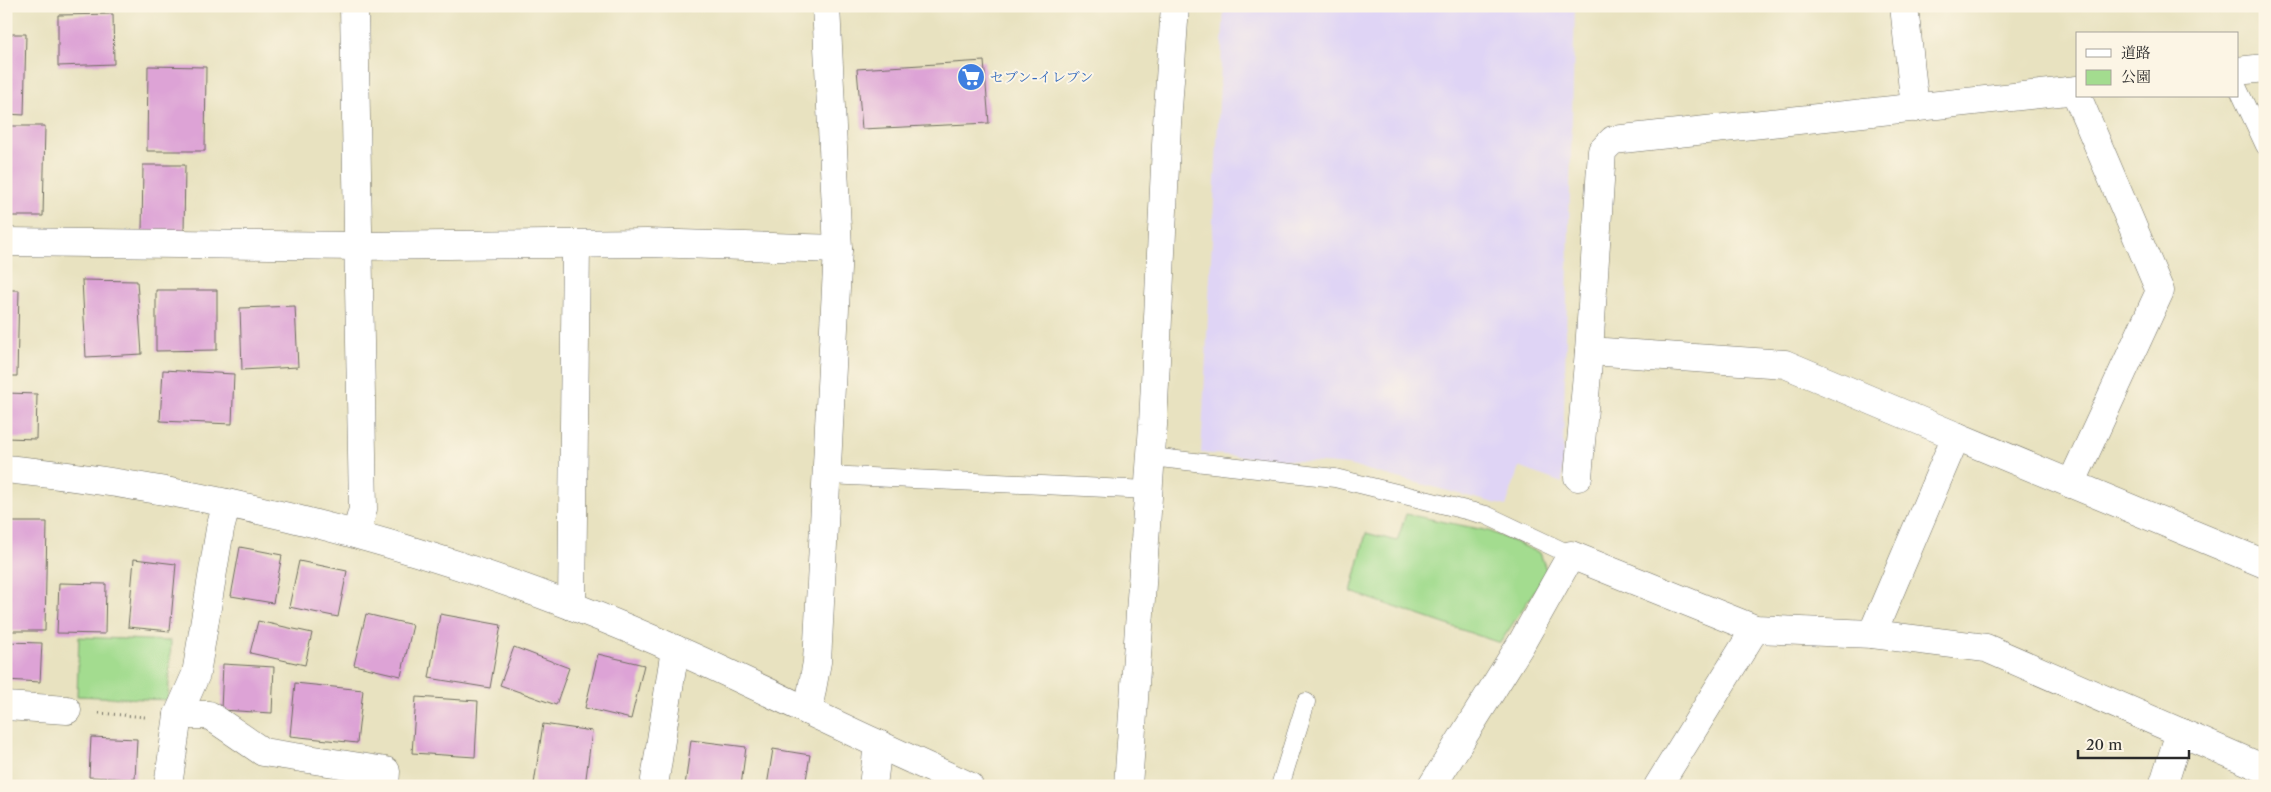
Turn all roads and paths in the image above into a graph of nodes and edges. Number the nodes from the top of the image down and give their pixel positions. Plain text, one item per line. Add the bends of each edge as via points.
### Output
1 (354, 6) edge
2 (826, 6) edge
3 (1174, 6) edge
4 (1904, 6) edge
5 (2265, 68) edge
6 (2238, 71) edge
7 (2238, 88) edge
8 (2076, 91) edge
9 (2079, 98) edge
10 (1915, 108) junction
11 (2265, 146) edge
12 (6, 242) edge
13 (576, 245) junction
14 (359, 246) junction
15 (838, 249) junction
16 (1589, 351) junction
17 (1956, 436) junction
18 (1151, 457) junction
19 (6, 469) edge
20 (828, 475) junction
21 (1578, 477) dead end
22 (2071, 484) junction
23 (1149, 490) junction
24 (227, 503) junction
25 (356, 534) junction
26 (1571, 555) junction
27 (2265, 564) edge
28 (572, 606) junction
29 (1755, 628) junction
30 (1872, 634) junction
31 (675, 648) junction
32 (1306, 702) dead end
33 (6, 706) edge
34 (67, 710) joint
35 (808, 711) junction
36 (178, 714) junction
37 (2180, 732) junction
38 (878, 744) junction
39 (2265, 769) edge
40 (168, 786) edge
41 (385, 786) edge
42 (654, 786) edge
43 (874, 786) edge
44 (969, 786) edge
45 (1128, 786) edge
46 (1280, 786) edge
47 (1432, 786) edge
48 (1658, 786) edge
49 (2163, 786) edge

1 - 14 street
2 - 15 street
3 - 18 street
4 - 10 street
5 - 6 street
7 - 11 lane
8 - 10 street
9 - 22 street via 2160,290
10 - 16 street via 1613,140 1602,151
12 - 14 street
13 - 14 street
13 - 15 street
13 - 28 street
14 - 25 street via 362,509
15 - 20 street
16 - 17 street via 1786,364
16 - 21 street
17 - 22 street
17 - 30 street
18 - 23 street
18 - 26 lane via 1335,478 1486,515
19 - 24 street via 135,486
20 - 23 lane
20 - 35 street via 817,662
22 - 27 street
23 - 45 street
24 - 25 street
24 - 36 street via 196,674
25 - 28 street
26 - 29 street
26 - 47 street via 1521,644
28 - 31 street
29 - 30 street
29 - 48 street
30 - 37 street via 1986,648
31 - 35 street
31 - 42 street
32 - 46 lane
33 - 34 street
34 - 36 path via 163,718
35 - 38 street
36 - 40 street
36 - 41 street via 209,715 263,752 386,771
37 - 39 street
37 - 49 street
38 - 43 street
38 - 44 street

